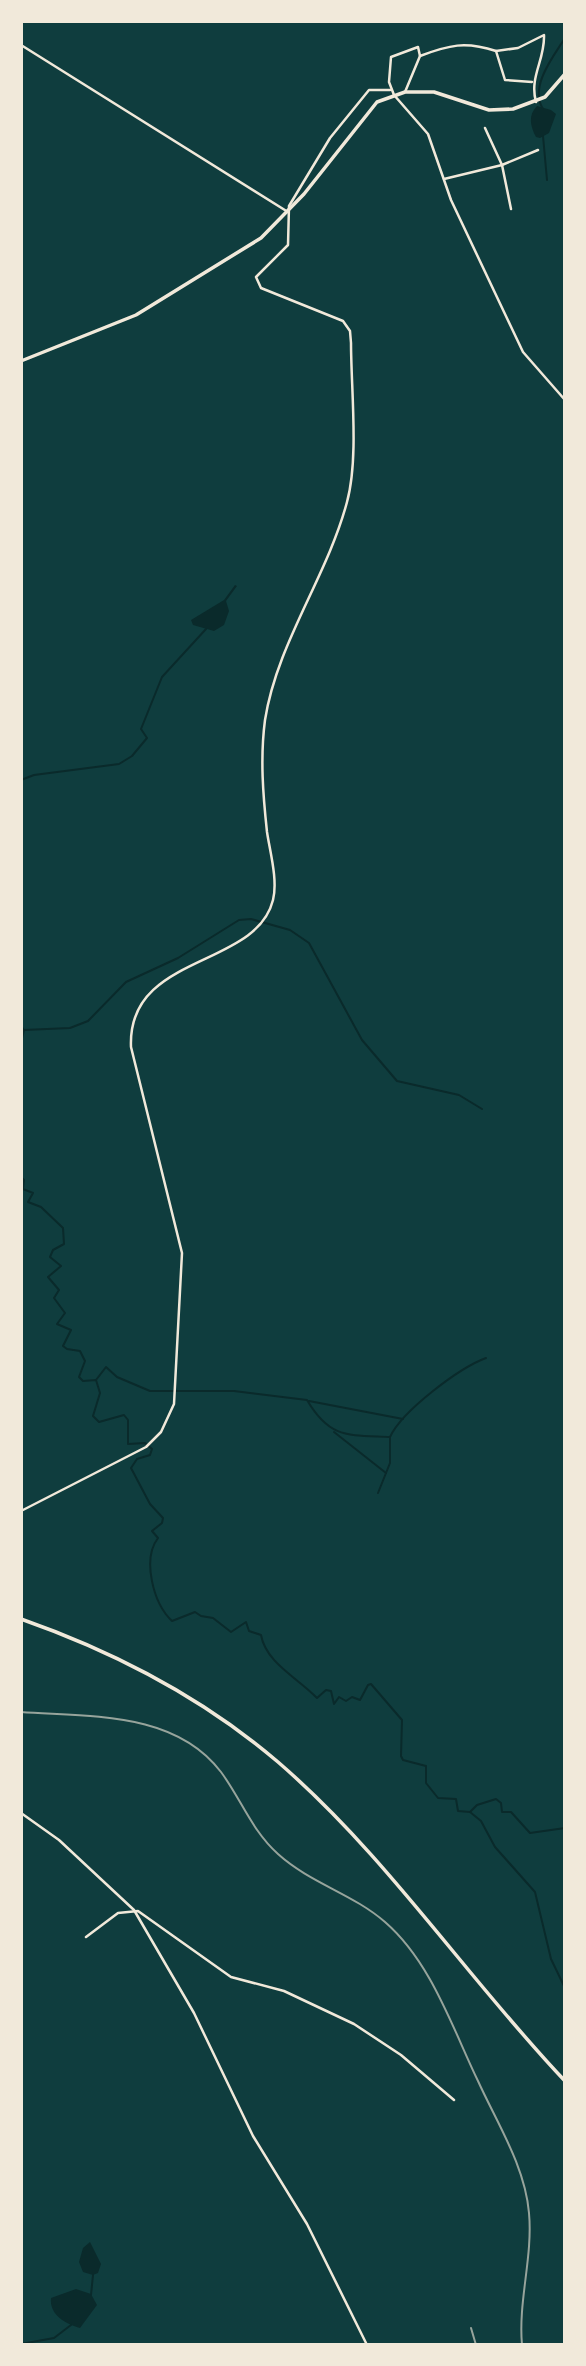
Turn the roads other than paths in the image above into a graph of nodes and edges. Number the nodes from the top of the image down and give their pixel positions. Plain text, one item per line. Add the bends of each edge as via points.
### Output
1 (21, 45) edge
2 (496, 51) junction
3 (420, 56) junction
4 (565, 74) edge
5 (532, 82) junction
6 (390, 90) junction
7 (405, 92) junction
8 (394, 95) junction
9 (536, 102) junction
10 (485, 128) dead end
11 (538, 150) dead end
12 (502, 165) junction
13 (444, 179) junction
14 (511, 209) dead end
15 (288, 212) junction
16 (21, 361) edge
17 (565, 400) edge
18 (21, 1511) edge
19 (21, 1619) edge
20 (21, 1813) edge
21 (134, 1910) junction
22 (86, 1937) dead end
23 (565, 2081) edge
24 (454, 2100) dead end
25 (368, 2345) edge

1 - 15 street
2 - 3 street via 458,45
2 - 5 street via 505,80
2 - 5 street via 517,48 544,35 545,48
3 - 6 street via 414,46 391,57
3 - 7 street
4 - 9 main road
5 - 9 street
6 - 8 street
6 - 15 street via 369,90 363,96 330,138
7 - 8 main road
7 - 9 main road via 434,92 489,110
8 - 13 street via 428,134
8 - 15 main road via 367,111
10 - 12 street
11 - 12 street
12 - 13 street
12 - 14 street
13 - 17 street via 523,352
15 - 16 main road via 241,252 136,315
15 - 18 street via 288,245 260,270 256,283 343,321 350,331 351,485 337,533 274,682 265,720 263,796 274,884 268,912 246,937 154,989 134,1015 130,1029 181,1245 174,1404 161,1432 146,1447
19 - 23 main road via 155,1677 214,1713 278,1762 357,1840
20 - 21 street via 59,1840
21 - 22 street via 118,1913
21 - 24 street via 231,1977 284,1991 354,2024 401,2055
21 - 25 street via 194,2013 253,2136 307,2224

